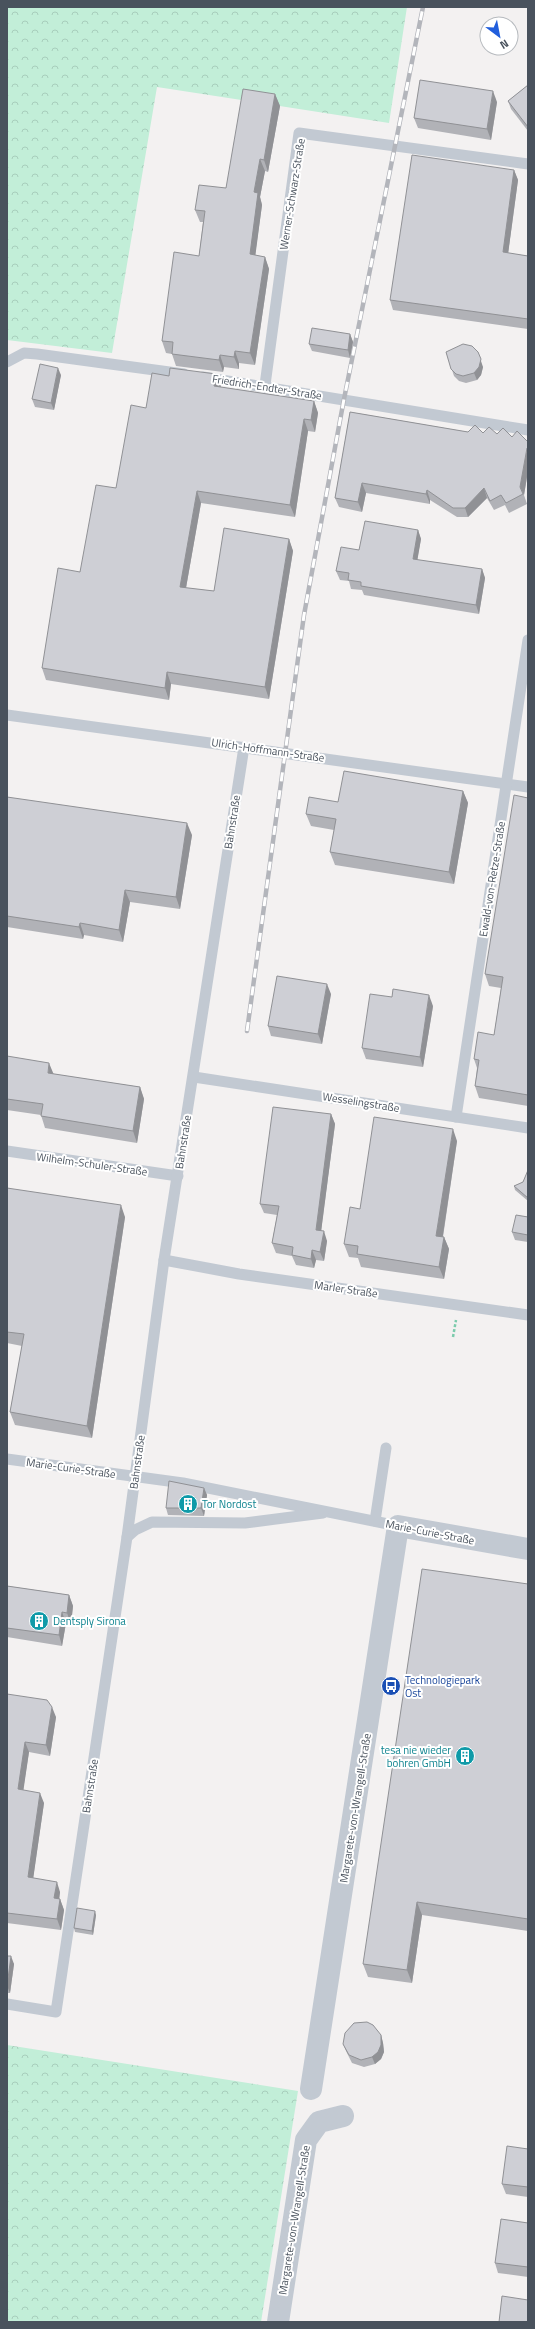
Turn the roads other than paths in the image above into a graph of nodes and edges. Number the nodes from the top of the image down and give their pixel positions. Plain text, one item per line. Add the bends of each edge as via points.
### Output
1 (528, 164) edge
2 (7, 362) edge
3 (265, 386) junction
4 (528, 430) edge
5 (528, 640) edge
6 (7, 715) edge
7 (244, 747) junction
8 (507, 784) junction
9 (528, 787) edge
10 (194, 1077) junction
11 (456, 1117) junction
12 (528, 1128) edge
13 (7, 1151) edge
14 (178, 1176) junction
15 (164, 1260) junction
16 (528, 1315) edge
17 (386, 1448) dead end
18 (7, 1459) edge
19 (136, 1476) junction
20 (332, 1512) junction
21 (375, 1521) junction
22 (398, 1526) junction
23 (127, 1537) junction
24 (528, 1549) edge
25 (7, 2004) edge
26 (311, 2089) dead end
27 (343, 2116) dead end
28 (278, 2322) edge

1 - 3 lane, Werner-Schwarz-Straße via 299,133
2 - 3 lane, Friedrich-Endter-Straße via 24,354 37,354
3 - 4 lane, Friedrich-Endter-Straße
5 - 8 lane, Ewald-von-Retze-Straße
6 - 7 lane, Ulrich-Hoffmann-Straße
7 - 8 lane, Ulrich-Hoffmann-Straße
7 - 10 lane, Bahnstraße
8 - 9 lane, Ulrich-Hoffmann-Straße
8 - 11 lane, Ewald-von-Retze-Straße
10 - 11 lane, Wesselingstraße
10 - 14 lane, Bahnstraße
11 - 12 lane, Wesselingstraße
13 - 14 lane, Wilhelm-Schuler-Straße
14 - 15 lane, Bahnstraße
15 - 16 lane, Marler Straße via 239,1274
15 - 19 lane, Bahnstraße
17 - 21 lane
18 - 19 lane, Marie-Curie-Straße
19 - 20 lane, Marie-Curie-Straße
19 - 23 lane, Bahnstraße
20 - 21 lane, Marie-Curie-Straße
20 - 23 lane via 244,1524 152,1522
21 - 22 lane, Marie-Curie-Straße
22 - 24 street, Marie-Curie-Straße
22 - 26 street, Margarete-von-Wrangell-Straße
23 - 25 lane, Bahnstraße via 56,2012
27 - 28 street, Margarete-von-Wrangell-Straße via 319,2122 306,2140

